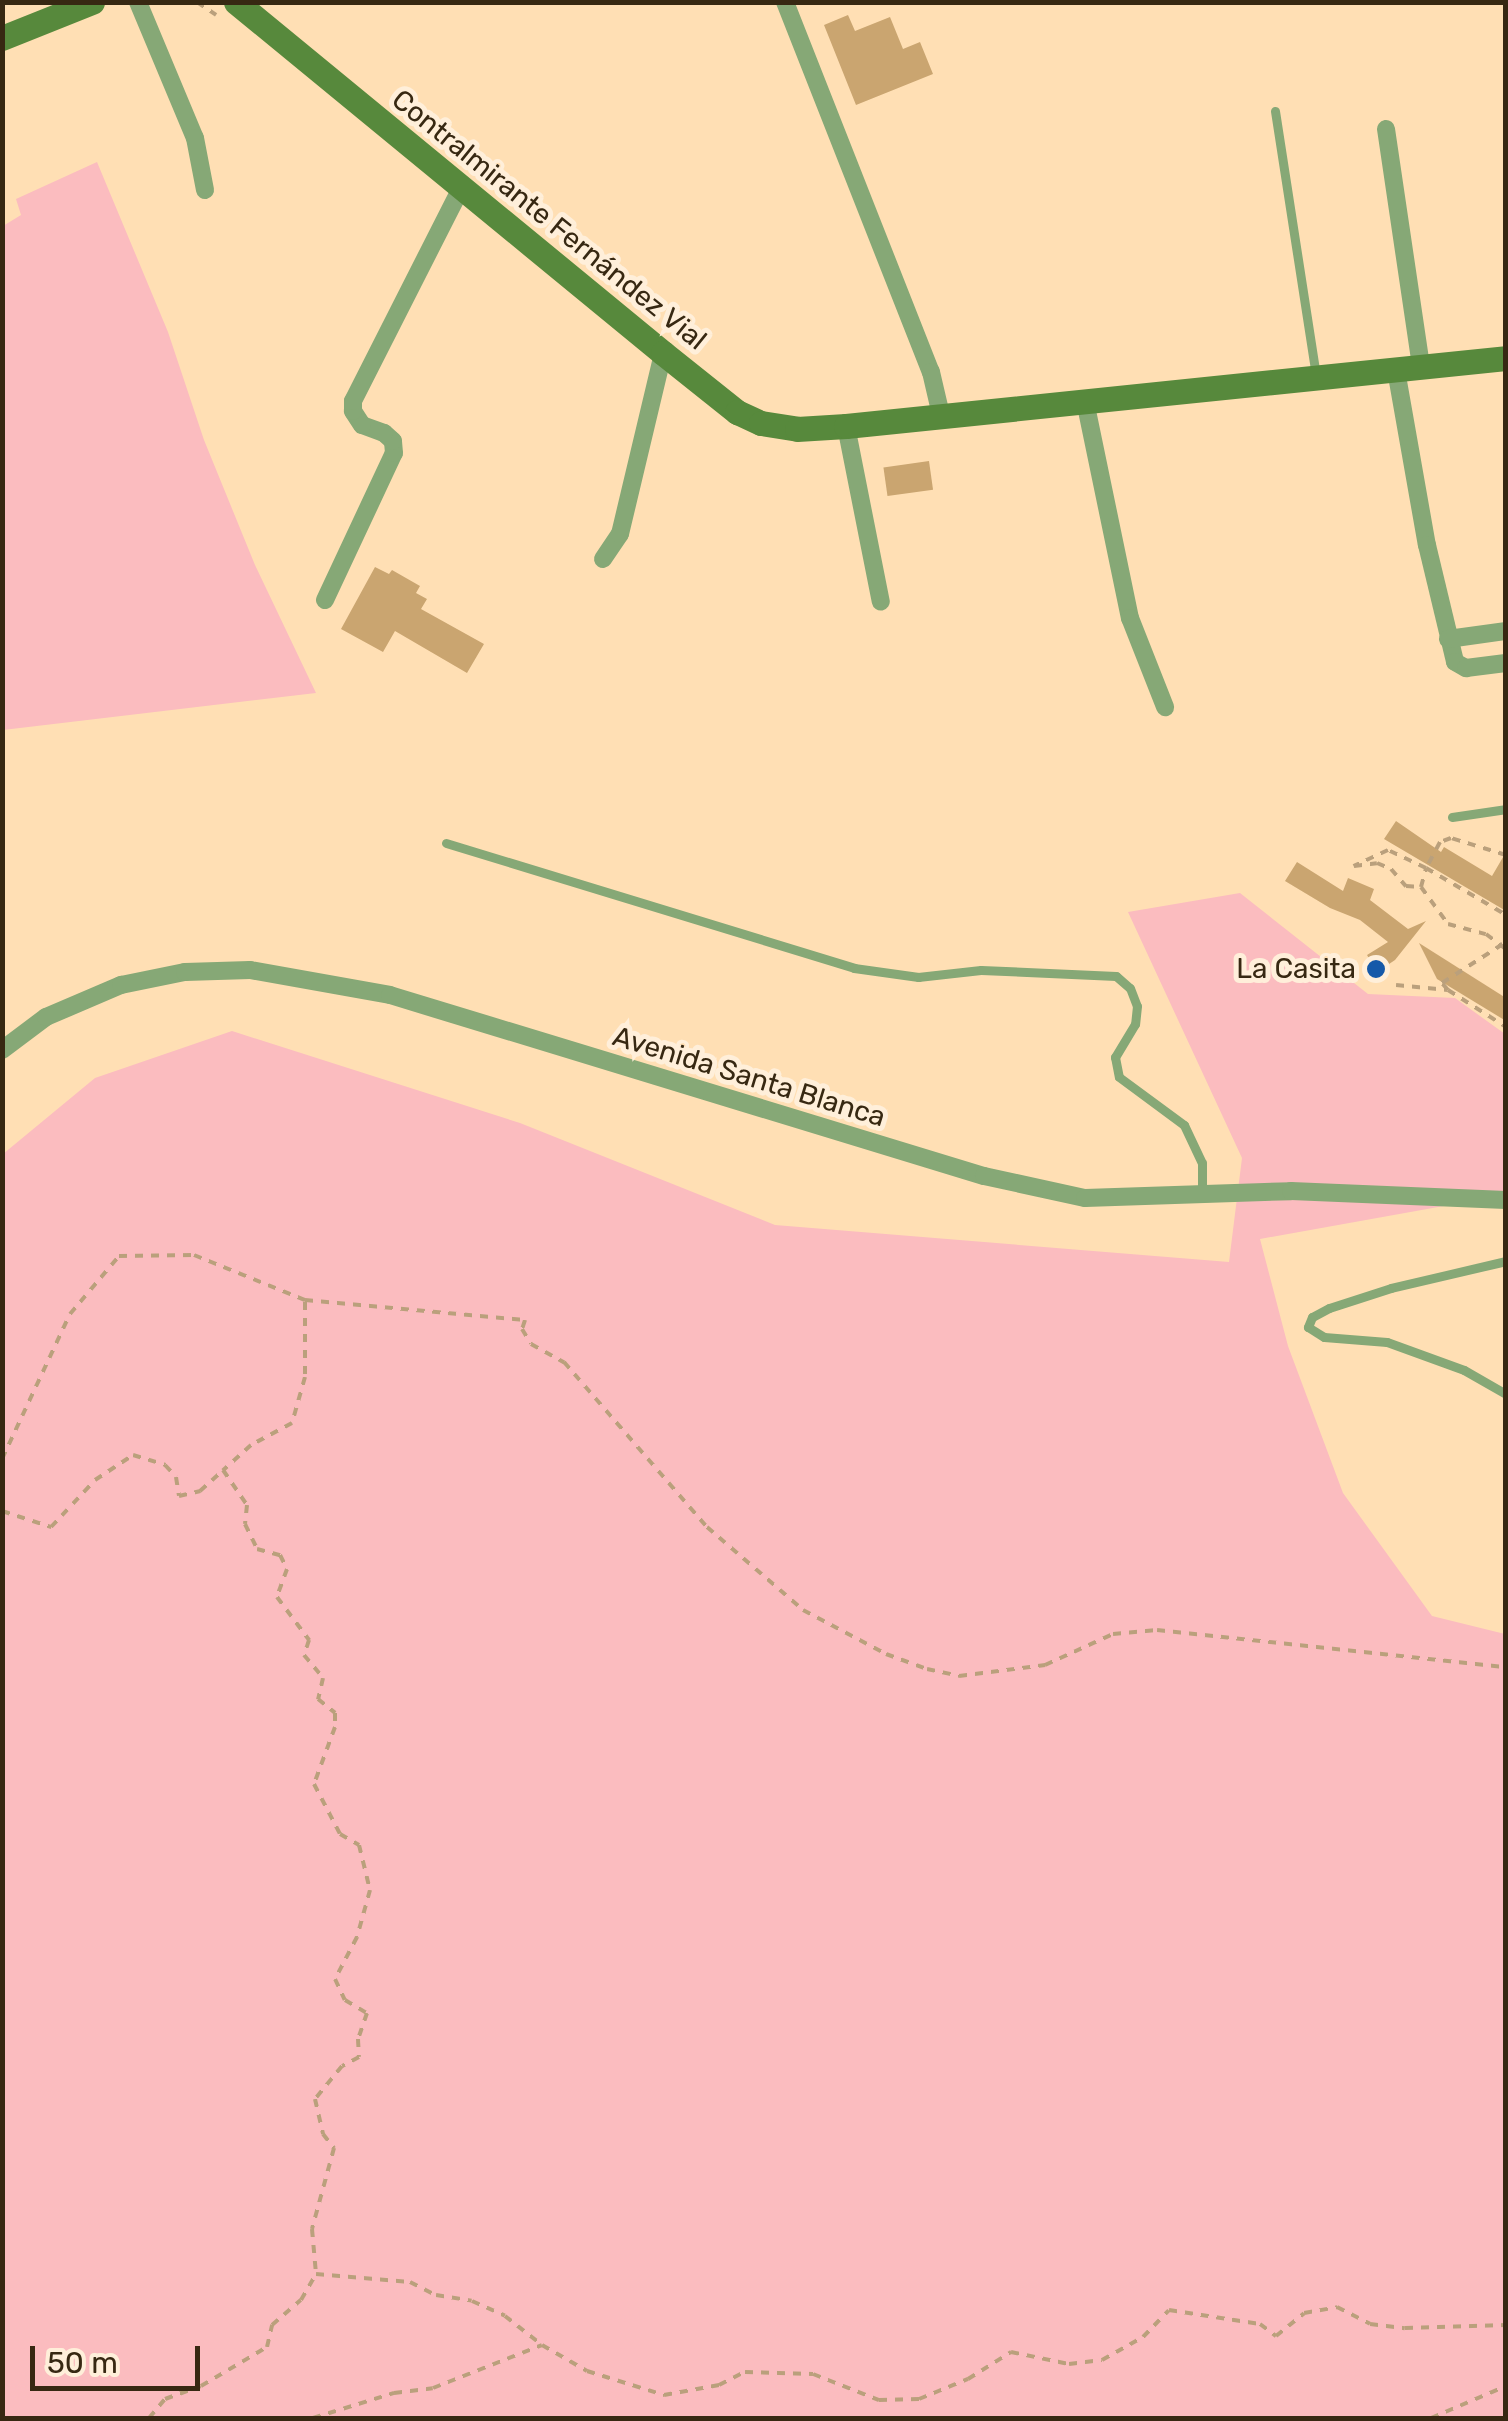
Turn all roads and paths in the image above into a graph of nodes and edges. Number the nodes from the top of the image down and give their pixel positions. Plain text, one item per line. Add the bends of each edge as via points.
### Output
1 (92, 2) edge
2 (138, 2) edge
3 (236, 2) edge
4 (785, 2) edge
5 (45, 11) edge
6 (2, 38) edge
7 (1276, 111) dead end
8 (1386, 129) dead end
9 (462, 186) junction
10 (205, 190) dead end
11 (662, 353) junction
12 (1506, 358) edge
13 (1408, 369) junction
14 (1317, 378) junction
15 (1085, 401) junction
16 (941, 415) junction
17 (846, 426) junction
18 (604, 559) dead end
19 (325, 600) dead end
20 (881, 602) dead end
21 (1506, 631) edge
22 (1448, 639) junction
23 (1506, 663) edge
24 (1165, 707) dead end
25 (1506, 809) edge
26 (1452, 817) dead end
27 (446, 842) dead end
28 (1506, 855) edge
29 (1426, 868) junction
30 (1421, 887) junction
31 (1506, 915) edge
32 (1504, 946) edge
33 (1396, 985) dead end
34 (1448, 990) junction
35 (1506, 1027) edge
36 (2, 1050) edge
37 (1202, 1192) junction
38 (1506, 1200) edge
39 (1506, 1261) edge
40 (305, 1300) junction
41 (1506, 1394) edge
42 (2, 1460) edge
43 (223, 1470) junction
44 (2, 1510) edge
45 (1506, 1667) edge
46 (316, 2274) junction
47 (1506, 2325) edge
48 (542, 2346) junction
49 (1506, 2386) edge
50 (149, 2418) edge
51 (313, 2418) edge
52 (1430, 2418) edge

1 - 5 main road
2 - 10 street via 195,138
3 - 9 main road, Contralmirante Fernández Vial
4 - 16 street via 931,372
5 - 6 main road
7 - 14 lane
8 - 13 street
9 - 11 main road, Contralmirante Fernández Vial
9 - 19 street via 353,400 362,424 384,432 394,453
11 - 17 main road, Contralmirante Fernández Vial via 761,424
11 - 18 street via 620,534
12 - 13 main road, Contralmirante Fernández Vial
13 - 14 main road, Contralmirante Fernández Vial
13 - 22 street
14 - 15 main road, Contralmirante Fernández Vial
15 - 16 main road, Contralmirante Fernández Vial
15 - 24 street via 1130,618
16 - 17 main road, Contralmirante Fernández Vial
17 - 20 street
21 - 22 street
22 - 23 street via 1454,662 1466,668
25 - 26 lane
27 - 37 lane via 854,968 918,977 981,970 1116,976 1137,1006 1135,1024 1115,1057 1119,1076 1184,1125 1202,1163
28 - 29 path via 1451,838 1440,842
29 - 30 path
29 - 30 path via 1388,850 1354,866 1377,863 1406,886
29 - 31 path
30 - 32 path via 1448,924
32 - 34 path via 1442,984
33 - 34 path
34 - 35 path
36 - 37 street, Avenida Santa Blanca via 46,1017 122,984 217,970 282,974 390,996 984,1176 1085,1198
37 - 38 street, Avenida Santa Blanca
39 - 41 lane via 1375,1292 1312,1316 1308,1326 1324,1338 1387,1342 1464,1370
40 - 42 path via 194,1255 119,1256 70,1314
40 - 43 path via 304,1377 292,1423
40 - 45 path via 525,1320 531,1344 564,1362 706,1527 803,1610 927,1668 959,1676 1045,1665 1114,1634 1158,1630
43 - 44 path via 200,1491 179,1496 165,1464 133,1455 95,1480 51,1526
43 - 46 path via 247,1505 245,1524 257,1549 280,1556 287,1569 277,1596 309,1640 304,1655 323,1678 318,1699 335,1712 314,1784 340,1834 359,1845 370,1890 357,1937 335,1978 345,2000 367,2013 359,2057 342,2066 315,2099 323,2134 334,2148 312,2229
46 - 48 path via 410,2282 472,2301 505,2316
46 - 50 path via 272,2325 266,2347 165,2400
47 - 48 path via 1404,2328 1370,2324 1337,2307 1304,2314 1276,2336 1260,2324 1169,2310 1143,2337 1102,2360 1069,2364 1010,2352 920,2400 879,2400 813,2374 745,2372 719,2385 664,2395 587,2371
48 - 51 path via 432,2388
49 - 52 path

